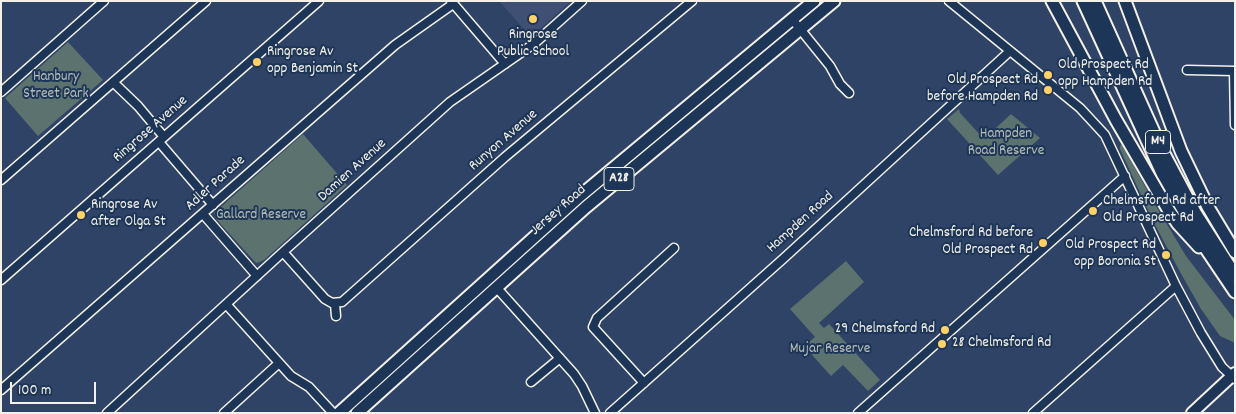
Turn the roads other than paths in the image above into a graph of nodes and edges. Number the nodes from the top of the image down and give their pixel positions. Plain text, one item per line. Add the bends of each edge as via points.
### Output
1 (104, 1) edge
2 (206, 1) edge
3 (319, 1) edge
4 (582, 1) edge
5 (692, 1) edge
6 (814, 1) edge
7 (834, 1) edge
8 (949, 1) edge
9 (1052, 1) edge
10 (1084, 1) edge
11 (1095, 1) edge
12 (1125, 1) edge
13 (452, 2) edge
14 (792, 19) junction
15 (800, 28) junction
16 (1010, 51) junction
17 (505, 64) junction
18 (1187, 70) dead end
19 (1235, 71) edge
20 (113, 82) junction
21 (1, 92) edge
22 (849, 93) dead end
23 (1235, 125) edge
24 (161, 139) junction
25 (1125, 176) junction
26 (1, 180) edge
27 (213, 205) junction
28 (203, 214) junction
29 (674, 248) dead end
30 (283, 252) junction
31 (1235, 252) edge
32 (1218, 267) junction
33 (1235, 275) edge
34 (257, 276) junction
35 (1, 280) edge
36 (1176, 286) junction
37 (496, 287) junction
38 (1235, 292) edge
39 (226, 304) junction
40 (335, 304) junction
41 (336, 316) dead end
42 (560, 358) junction
43 (279, 362) junction
44 (1234, 376) edge
45 (532, 382) dead end
46 (644, 383) junction
47 (1, 390) edge
48 (612, 412) edge
49 (107, 413) edge
50 (224, 413) edge
51 (332, 413) edge
52 (339, 413) edge
53 (357, 413) edge
54 (595, 413) edge
55 (858, 413) edge
56 (1032, 413) edge
57 (1192, 413) edge

1 - 21 street
2 - 20 street
3 - 24 street, Ringrose Avenue
4 - 17 street, Damien Avenue via 535,43
5 - 40 street, Runyon Avenue via 505,157 345,300
6 - 14 highway, Jersey Road / A28
7 - 15 highway, Jersey Road / A28
8 - 16 street
9 - 32 highway via 1169,211
10 - 32 highway, M4 via 1162,173
11 - 33 highway, M4 via 1174,173
12 - 31 highway via 1181,151 1208,207
13 - 17 street
13 - 27 street, Adler Parade via 395,45
14 - 15 street
14 - 52 highway, Jersey Road / A28 via 555,218
15 - 22 street
15 - 37 highway, Jersey Road / A28 via 586,207
16 - 25 street via 1092,119 1105,135
16 - 46 street, Hampden Road
17 - 30 street, Damien Avenue via 450,102
18 - 19 street
19 - 23 street
20 - 24 street via 140,108
20 - 26 street
24 - 27 street
24 - 35 street, Ringrose Avenue
25 - 36 street
25 - 55 street
27 - 28 street, Adler Parade
28 - 34 street
28 - 47 street, Adler Parade
29 - 46 street via 598,318 594,327
30 - 34 street, Damien Avenue
30 - 40 street via 325,299
32 - 38 highway, M4
34 - 39 street, Damien Avenue
36 - 44 street via 1222,367
36 - 56 street
37 - 42 street
37 - 53 highway, Jersey Road / A28
39 - 43 street
39 - 49 street, Damien Avenue
40 - 41 street
42 - 45 street
42 - 54 street via 582,386
43 - 50 street
43 - 51 street via 293,378 309,387
44 - 57 main road
46 - 48 street, Hampden Road

